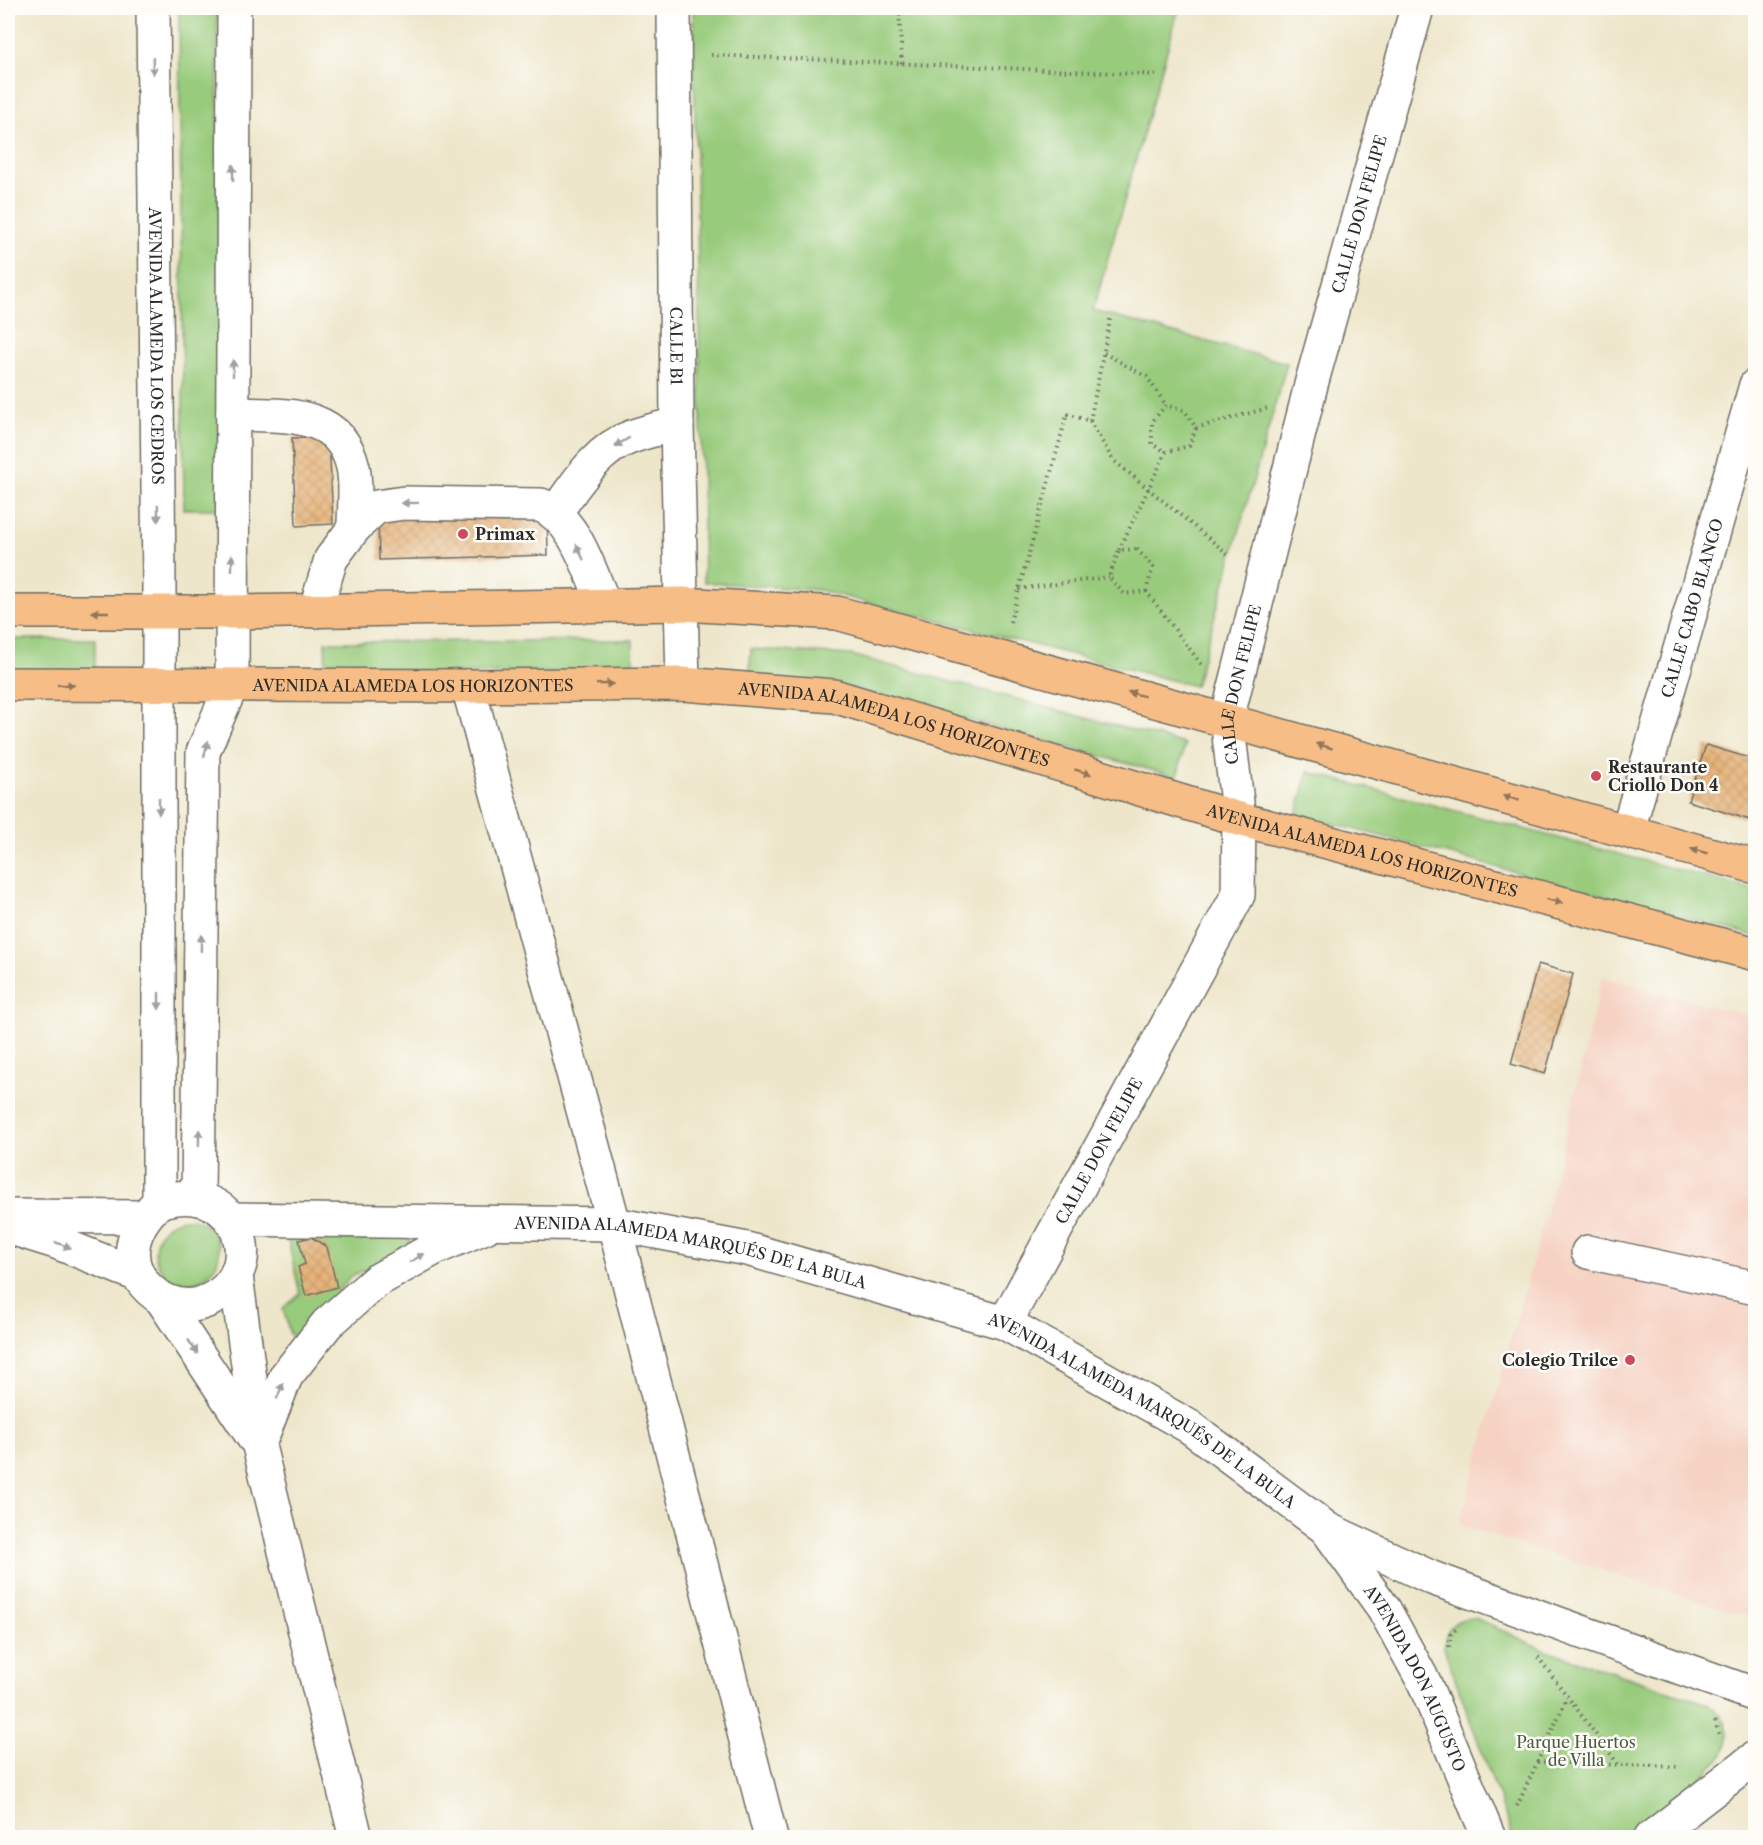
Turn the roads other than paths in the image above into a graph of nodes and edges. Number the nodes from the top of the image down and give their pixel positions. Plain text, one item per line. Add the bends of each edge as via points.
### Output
1 (153, 8) edge
2 (234, 8) edge
3 (674, 8) edge
4 (1417, 8) edge
5 (1755, 385) edge
6 (233, 414) junction
7 (677, 424) junction
8 (556, 513) junction
9 (354, 528) junction
10 (682, 604) junction
11 (605, 605) junction
12 (315, 611) junction
13 (8, 612) edge
14 (159, 612) junction
15 (232, 612) junction
16 (8, 684) edge
17 (232, 684) junction
18 (683, 684) junction
19 (159, 685) junction
20 (468, 686) junction
21 (1227, 719) junction
22 (1239, 819) junction
23 (1628, 830) junction
24 (1755, 867) edge
25 (1755, 954) edge
26 (198, 1197) junction
27 (151, 1210) junction
28 (8, 1216) edge
29 (232, 1219) junction
30 (499, 1221) junction
31 (614, 1224) junction
32 (8, 1227) edge
33 (1588, 1252) dead end
34 (138, 1275) junction
35 (236, 1276) junction
36 (1755, 1288) edge
37 (161, 1298) junction
38 (1005, 1323) junction
39 (259, 1446) junction
40 (1327, 1530) junction
41 (1755, 1695) edge
42 (1755, 1757) edge
43 (356, 1838) edge
44 (771, 1838) edge
45 (1489, 1838) edge
46 (1652, 1838) edge

1 -> 14 street, AVENIDA ALAMEDA LOS CEDROS
6 -> 2 street
3 - 7 street, CALLE B1
4 - 21 street, CALLE DON FELIPE via 1312,381
5 - 23 street, CALLE CABO BLANCO
6 - 9 street via 305,417 327,427 344,444 354,468
15 -> 6 street
7 -> 8 street via 629,437 603,453
7 - 10 street, CALLE B1
8 -> 9 street via 541,505 404,503 376,507
11 -> 8 street via 567,525
9 - 12 street via 331,559
10 - 11 main road
10 - 18 street, CALLE B1
21 -> 10 main road via 837,613
11 - 12 main road
12 - 15 main road
14 -> 13 main road
14 - 15 main road
14 - 19 street, AVENIDA ALAMEDA LOS CEDROS
15 - 17 street
16 -> 19 main road, AVENIDA ALAMEDA LOS HORIZONTES
17 - 19 main road, AVENIDA ALAMEDA LOS HORIZONTES
17 - 20 main road, AVENIDA ALAMEDA LOS HORIZONTES
26 -> 17 street via 203,752
20 -> 18 main road, AVENIDA ALAMEDA LOS HORIZONTES
18 -> 22 main road, AVENIDA ALAMEDA LOS HORIZONTES via 834,696
19 -> 27 street, AVENIDA ALAMEDA LOS CEDROS
20 - 31 street
21 - 22 street, CALLE DON FELIPE
23 -> 21 main road
22 -> 25 main road, AVENIDA ALAMEDA LOS HORIZONTES
22 - 38 street, CALLE DON FELIPE via 1238,895
24 -> 23 main road
26 - 27 street via 179,1196
26 - 29 street via 217,1205
27 - 28 street
27 - 34 street via 134,1236 132,1256
29 - 30 street, AVENIDA ALAMEDA MARQUÉS DE LA BULA
29 - 35 street via 240,1237 242,1257
30 - 31 street, AVENIDA ALAMEDA MARQUÉS DE LA BULA
39 -> 30 street, AVENIDA ALAMEDA MARQUÉS DE LA BULA via 286,1376 327,1324 376,1281 433,1249
31 - 38 street, AVENIDA ALAMEDA MARQUÉS DE LA BULA via 747,1249
31 - 44 street
32 -> 34 street
33 - 36 street
34 - 37 street
35 - 37 street via 211,1300 195,1305
35 - 39 street
37 -> 39 street
38 - 40 street, AVENIDA ALAMEDA MARQUÉS DE LA BULA via 1190,1427
39 - 43 street
40 - 41 street, AVENIDA ALAMEDA MARQUÉS DE LA BULA via 1432,1578
40 - 45 street, AVENIDA DON AUGUSTO via 1384,1609 1424,1682
42 - 46 street

